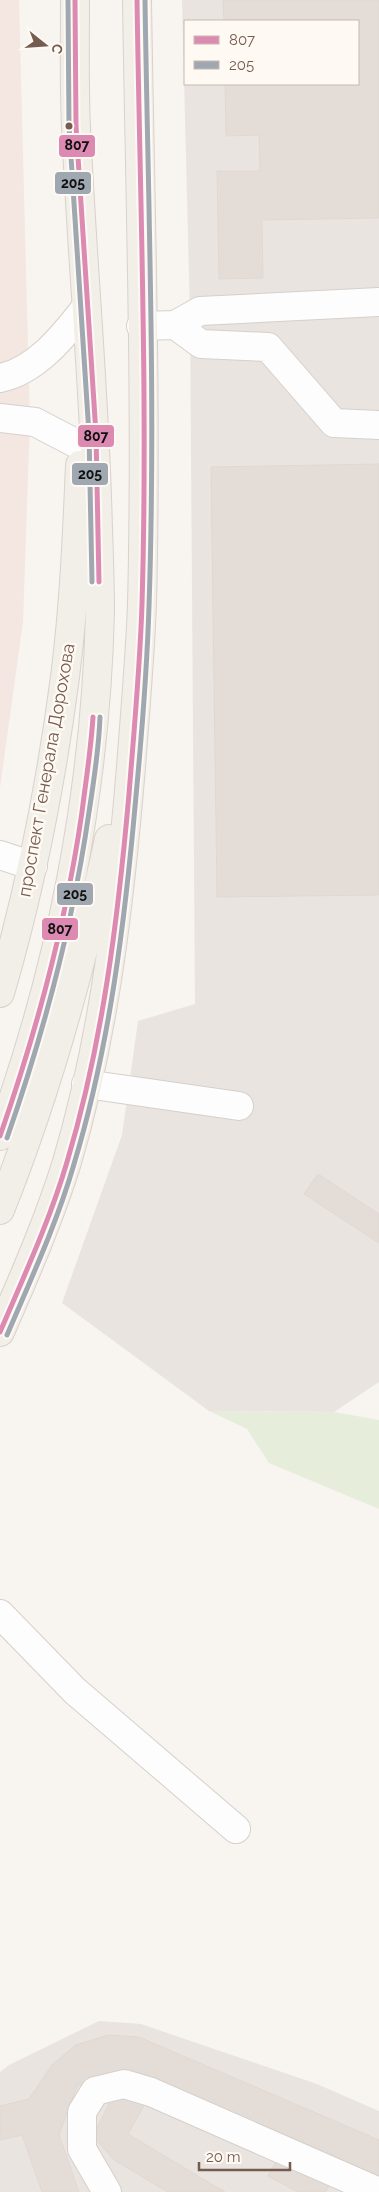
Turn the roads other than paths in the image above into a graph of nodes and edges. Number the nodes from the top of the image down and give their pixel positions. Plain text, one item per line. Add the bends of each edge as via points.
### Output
1 (74, 0) edge
2 (137, 0) edge
3 (84, 244) junction
4 (379, 302) edge
5 (83, 311) junction
6 (175, 325) junction
7 (142, 326) junction
8 (0, 378) edge
9 (0, 418) edge
10 (379, 425) edge
11 (81, 446) junction
12 (133, 730) junction
13 (0, 855) edge
14 (33, 866) junction
15 (0, 993) edge
16 (86, 1084) junction
17 (240, 1106) dead end
18 (0, 1136) edge
19 (0, 1210) edge
20 (0, 1332) edge
21 (0, 1614) edge
22 (236, 1829) dead end
23 (107, 2192) edge
24 (379, 2192) edge

1 - 3 main road, проспект Генерала Дорохова via 76,126
2 - 7 main road
3 - 5 main road, проспект Генерала Дорохова
3 - 18 main road, проспект Генерала Дорохова via 96,434 100,601 93,727 61,930 33,1034
4 - 6 lane via 200,311
5 - 8 lane via 48,350 29,365
5 - 11 main road, проспект Генерала Дорохова
6 - 7 lane
6 - 10 lane via 202,344 268,347 334,423
7 - 12 main road via 142,606
9 - 11 lane via 35,422
11 - 14 main road, проспект Генерала Дорохова via 65,677
12 - 16 main road via 124,851 108,980
12 - 19 main road via 87,940 60,1040
13 - 14 lane
14 - 15 main road, проспект Генерала Дорохова
16 - 17 lane
16 - 20 main road via 66,1163
21 - 22 lane via 75,1692
23 - 24 lane via 82,2149 82,2112 95,2091 124,2084 150,2092

